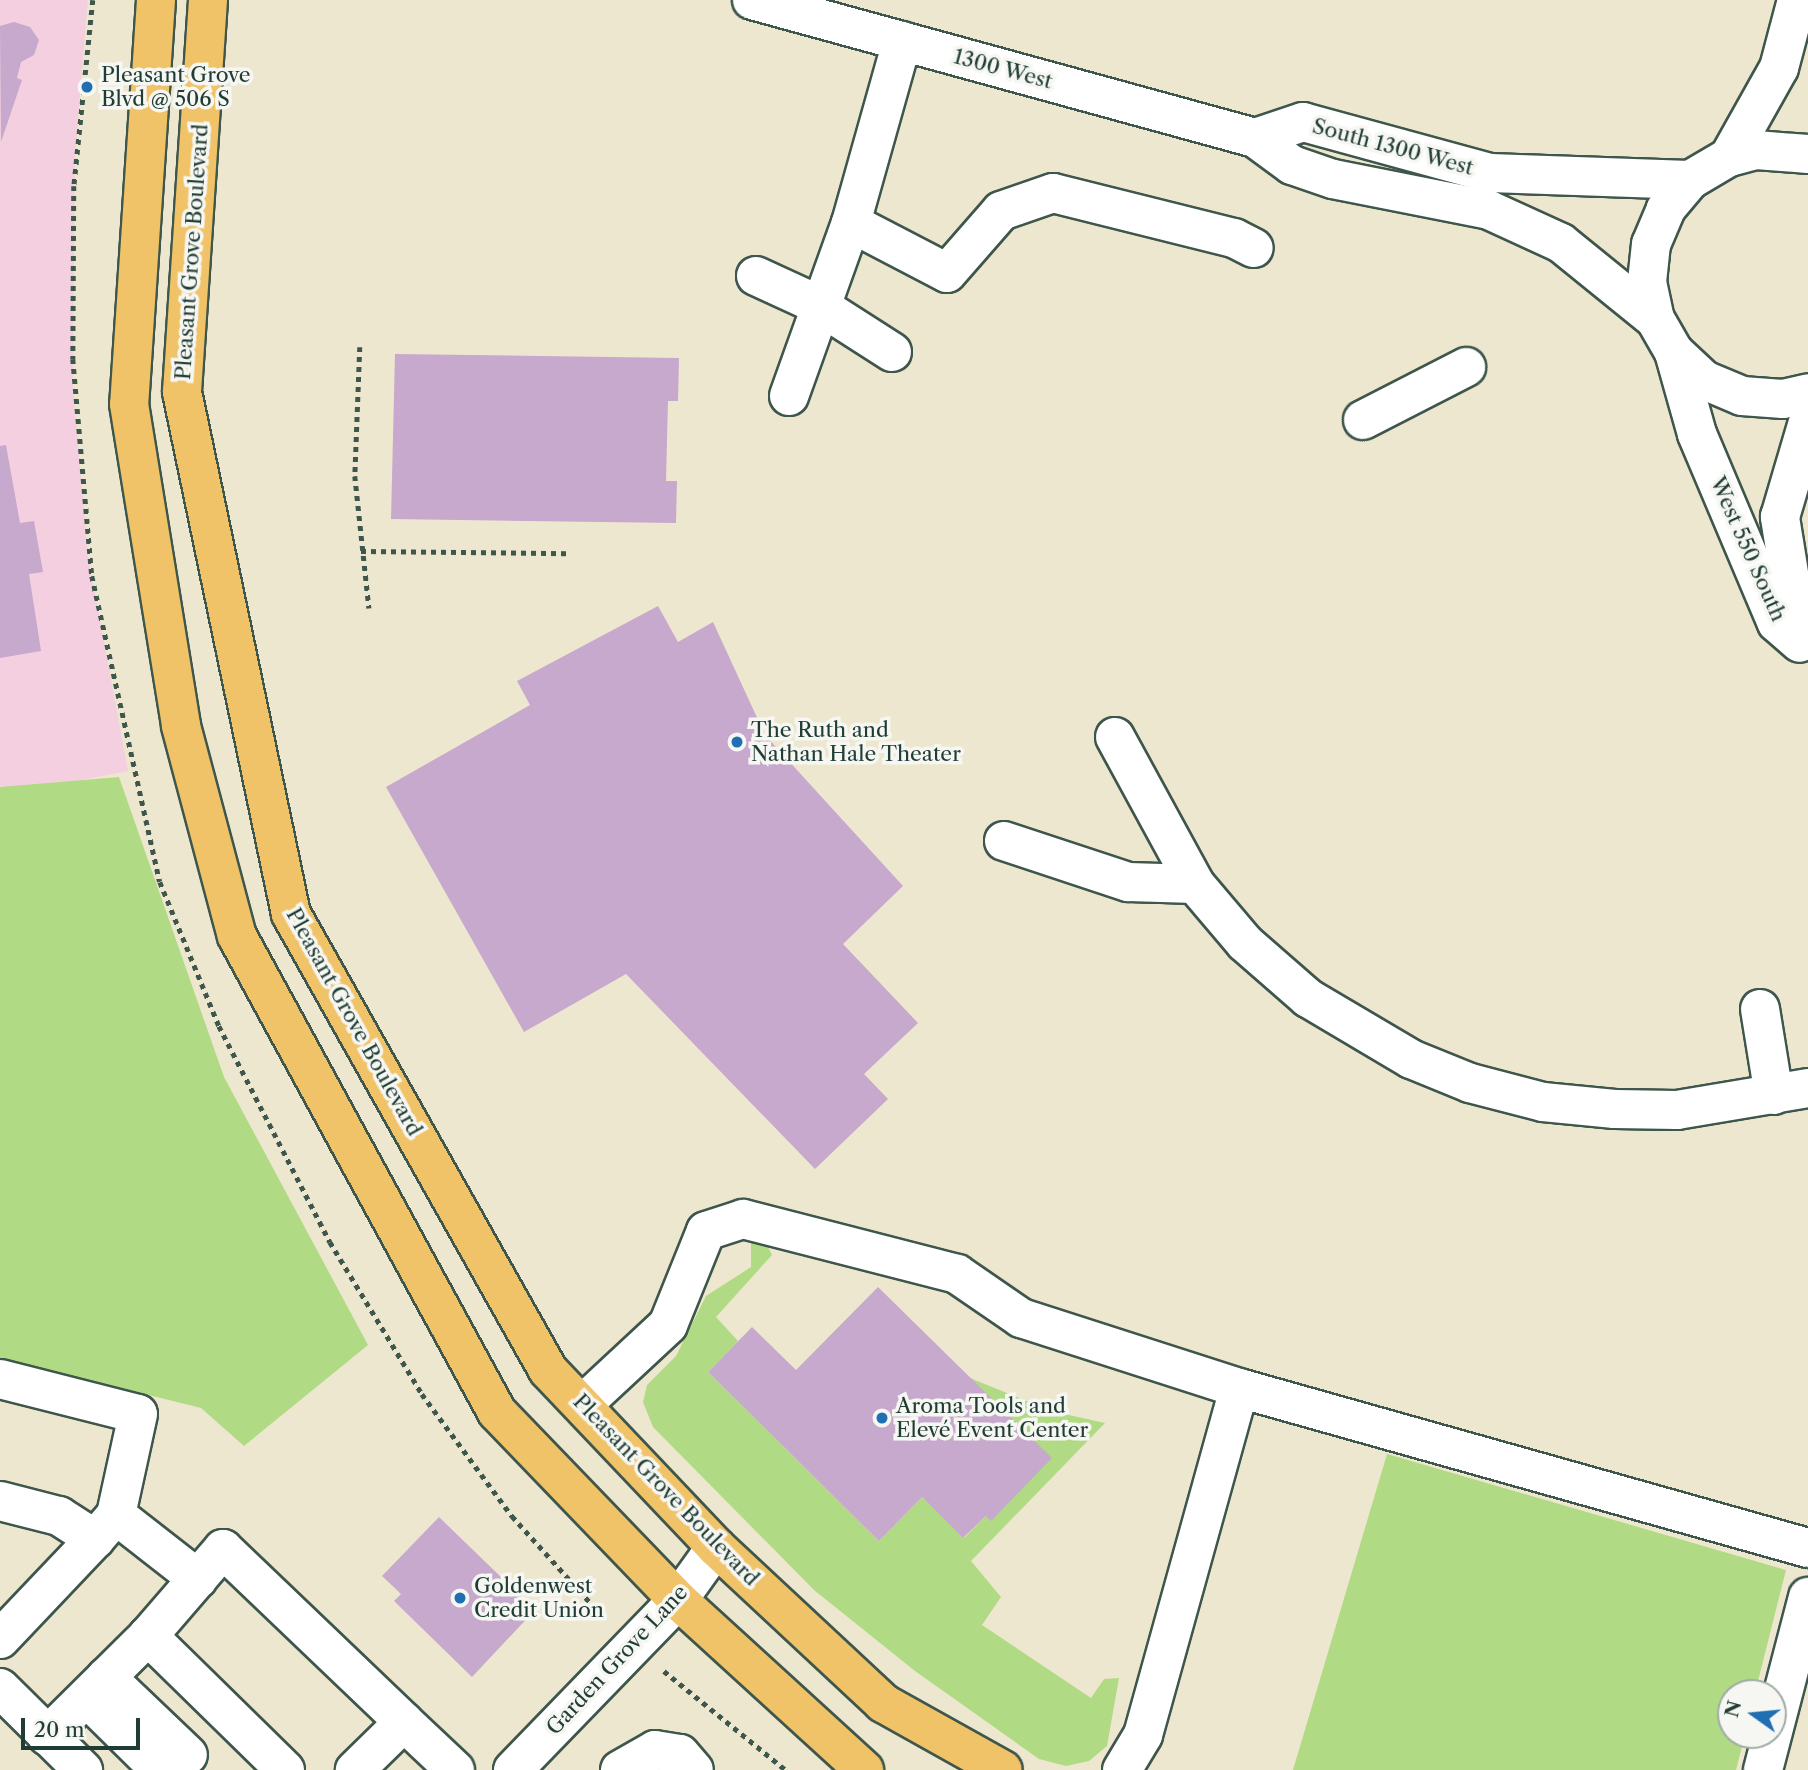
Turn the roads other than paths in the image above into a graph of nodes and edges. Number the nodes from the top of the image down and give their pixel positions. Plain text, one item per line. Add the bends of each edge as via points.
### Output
1 (156, 0) edge
2 (208, 0) edge
3 (752, 0) edge
4 (1797, 0) edge
5 (902, 41) junction
6 (1255, 138) junction
7 (1808, 154) edge
8 (1729, 156) junction
9 (1690, 180) junction
10 (851, 223) junction
11 (1254, 248) dead end
12 (756, 276) dead end
13 (817, 304) junction
14 (1655, 319) junction
15 (892, 352) dead end
16 (1674, 352) junction
17 (1466, 367) dead end
18 (1808, 393) edge
19 (789, 396) dead end
20 (1363, 420) dead end
21 (1808, 422) edge
22 (1804, 653) edge
23 (1115, 737) dead end
24 (1004, 841) dead end
25 (1195, 884) junction
26 (1760, 1009) dead end
27 (1791, 1091) edge
28 (0, 1379) edge
29 (1238, 1388) junction
30 (583, 1405) junction
31 (0, 1501) edge
32 (106, 1527) junction
33 (716, 1547) junction
34 (1808, 1548) edge
35 (198, 1578) junction
36 (1808, 1597) edge
37 (678, 1600) junction
38 (148, 1636) junction
39 (0, 1639) edge
40 (0, 1688) edge
41 (96, 1688) junction
42 (1793, 1720) edge
43 (404, 1722) junction
44 (47, 1736) junction
45 (174, 1763) edge
46 (83, 1770) edge
47 (285, 1770) edge
48 (355, 1770) edge
49 (456, 1770) edge
50 (513, 1770) edge
51 (620, 1770) edge
52 (694, 1770) edge
53 (864, 1770) edge
54 (1003, 1770) edge
55 (1122, 1770) edge
56 (1763, 1770) edge

1 - 37 main road via 129,404 181,726 237,936 497,1412
2 - 30 main road, Pleasant Grove Boulevard via 182,392 291,914 548,1370
3 - 5 street, 1300 West
4 - 8 street via 1779,68
5 - 6 street, 1300 West
5 - 10 street
6 - 9 street, South 1300 West via 1303,122 1490,173
6 - 14 street, South 1300 West via 1292,165 1333,179 1489,210 1523,222 1595,265
7 - 8 street via 1756,150
8 - 9 street
9 - 14 street via 1665,209 1651,244 1647,282
10 - 11 street via 947,273 1002,211 1053,193 1234,237
10 - 13 street
12 - 13 street
13 - 15 street
13 - 19 street
14 - 16 street
16 - 18 street via 1704,380 1742,396 1783,399
16 - 22 street, West 550 South via 1697,434 1777,623
17 - 20 street
21 - 22 street, West 550 South via 1780,517
23 - 25 street
24 - 25 street via 1128,882
25 - 27 street via 1245,943 1308,998 1411,1059 1470,1083 1543,1101 1615,1109 1677,1110
26 - 27 street
28 - 32 street via 138,1414
29 - 30 street via 1021,1318 957,1274 743,1219 706,1231 668,1325
29 - 34 street
29 - 55 street via 1143,1735
30 - 33 main road, Pleasant Grove Boulevard
31 - 32 street
32 - 35 street
32 - 39 street
33 - 37 street, Garden Grove Lane
33 - 54 main road, Pleasant Grove Boulevard via 883,1703
35 - 38 street
35 - 43 street via 223,1549
36 - 42 street
37 - 50 street, Garden Grove Lane
37 - 53 main road
38 - 41 street
38 - 47 street
40 - 44 street
41 - 44 street
41 - 45 street
42 - 56 street
43 - 48 street
43 - 49 street
44 - 46 street
51 - 52 street via 655,1750 680,1754

